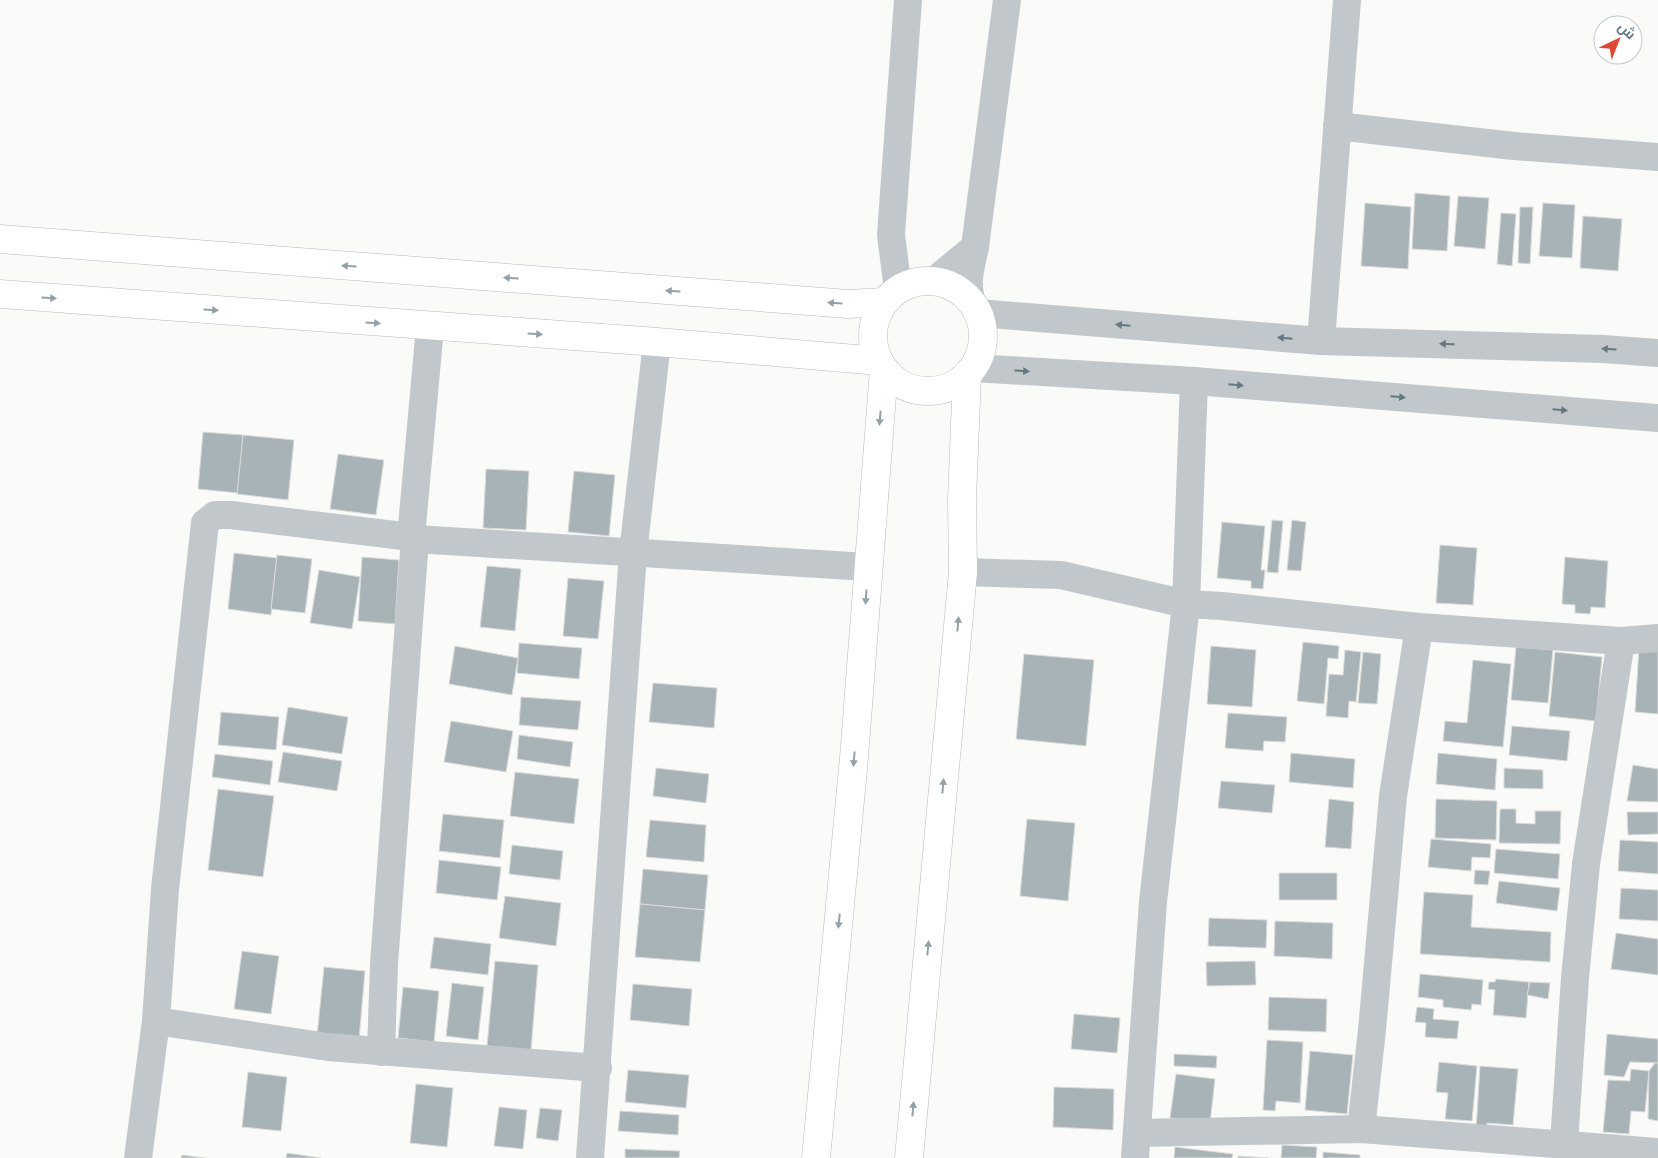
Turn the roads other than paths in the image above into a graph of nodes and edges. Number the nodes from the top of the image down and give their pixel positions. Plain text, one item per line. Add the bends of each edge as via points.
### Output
1 (908, 0) edge
2 (1007, 0) edge
3 (1346, 0) edge
4 (1337, 126) junction
5 (1658, 158) edge
6 (0, 239) edge
7 (975, 248) junction
8 (934, 281) junction
9 (0, 294) edge
10 (891, 295) junction
11 (975, 308) junction
12 (430, 327) junction
13 (1321, 341) junction
14 (657, 342) junction
15 (1658, 353) edge
16 (881, 365) junction
17 (970, 372) junction
18 (1194, 381) junction
19 (1658, 418) edge
20 (413, 538) junction
21 (633, 553) junction
22 (868, 567) junction
23 (963, 572) junction
24 (1186, 604) junction
25 (1418, 627) junction
26 (1658, 638) edge
27 (1622, 641) junction
28 (156, 1021) junction
29 (381, 1052) junction
30 (598, 1068) junction
31 (1361, 1129) junction
32 (1564, 1143) junction
33 (1137, 1146) edge
34 (1658, 1152) edge
35 (1597, 1153) edge
36 (138, 1158) edge
37 (590, 1158) edge
38 (816, 1158) edge
39 (909, 1158) edge

1 - 10 street via 891,235
2 - 7 street
3 - 4 street
4 - 5 street
4 - 13 street
10 -> 6 main road via 848,304
7 - 8 street
7 - 11 street via 968,294
8 - 10 main road via 915,282
8 - 11 main road via 961,292
9 -> 12 main road
10 - 16 main road via 876,315 872,330 873,346
13 -> 11 street
11 - 17 main road via 982,326 982,341 980,355
12 -> 14 main road
12 - 20 street
15 -> 13 street
14 - 16 main road
14 - 21 street
16 - 17 main road via 908,388 924,391 954,385
16 -> 22 main road
17 -> 18 street
17 - 23 main road via 962,499
18 -> 19 street
18 - 24 street
20 - 21 street
20 - 28 street via 231,515 215,515 205,523 165,889
20 - 29 street via 384,954
21 - 22 street
21 - 30 street
22 -> 38 main road via 854,758
23 - 24 street via 1061,575
39 -> 23 main road
24 - 25 street
24 - 33 street via 1154,902
25 - 27 street
25 - 31 street via 1393,796
26 - 27 street
27 - 32 street via 1586,864 1574,978
28 - 29 street
28 - 36 street
29 - 30 street
30 - 37 street
31 - 32 street
31 - 33 street
32 - 35 street
34 - 35 street

